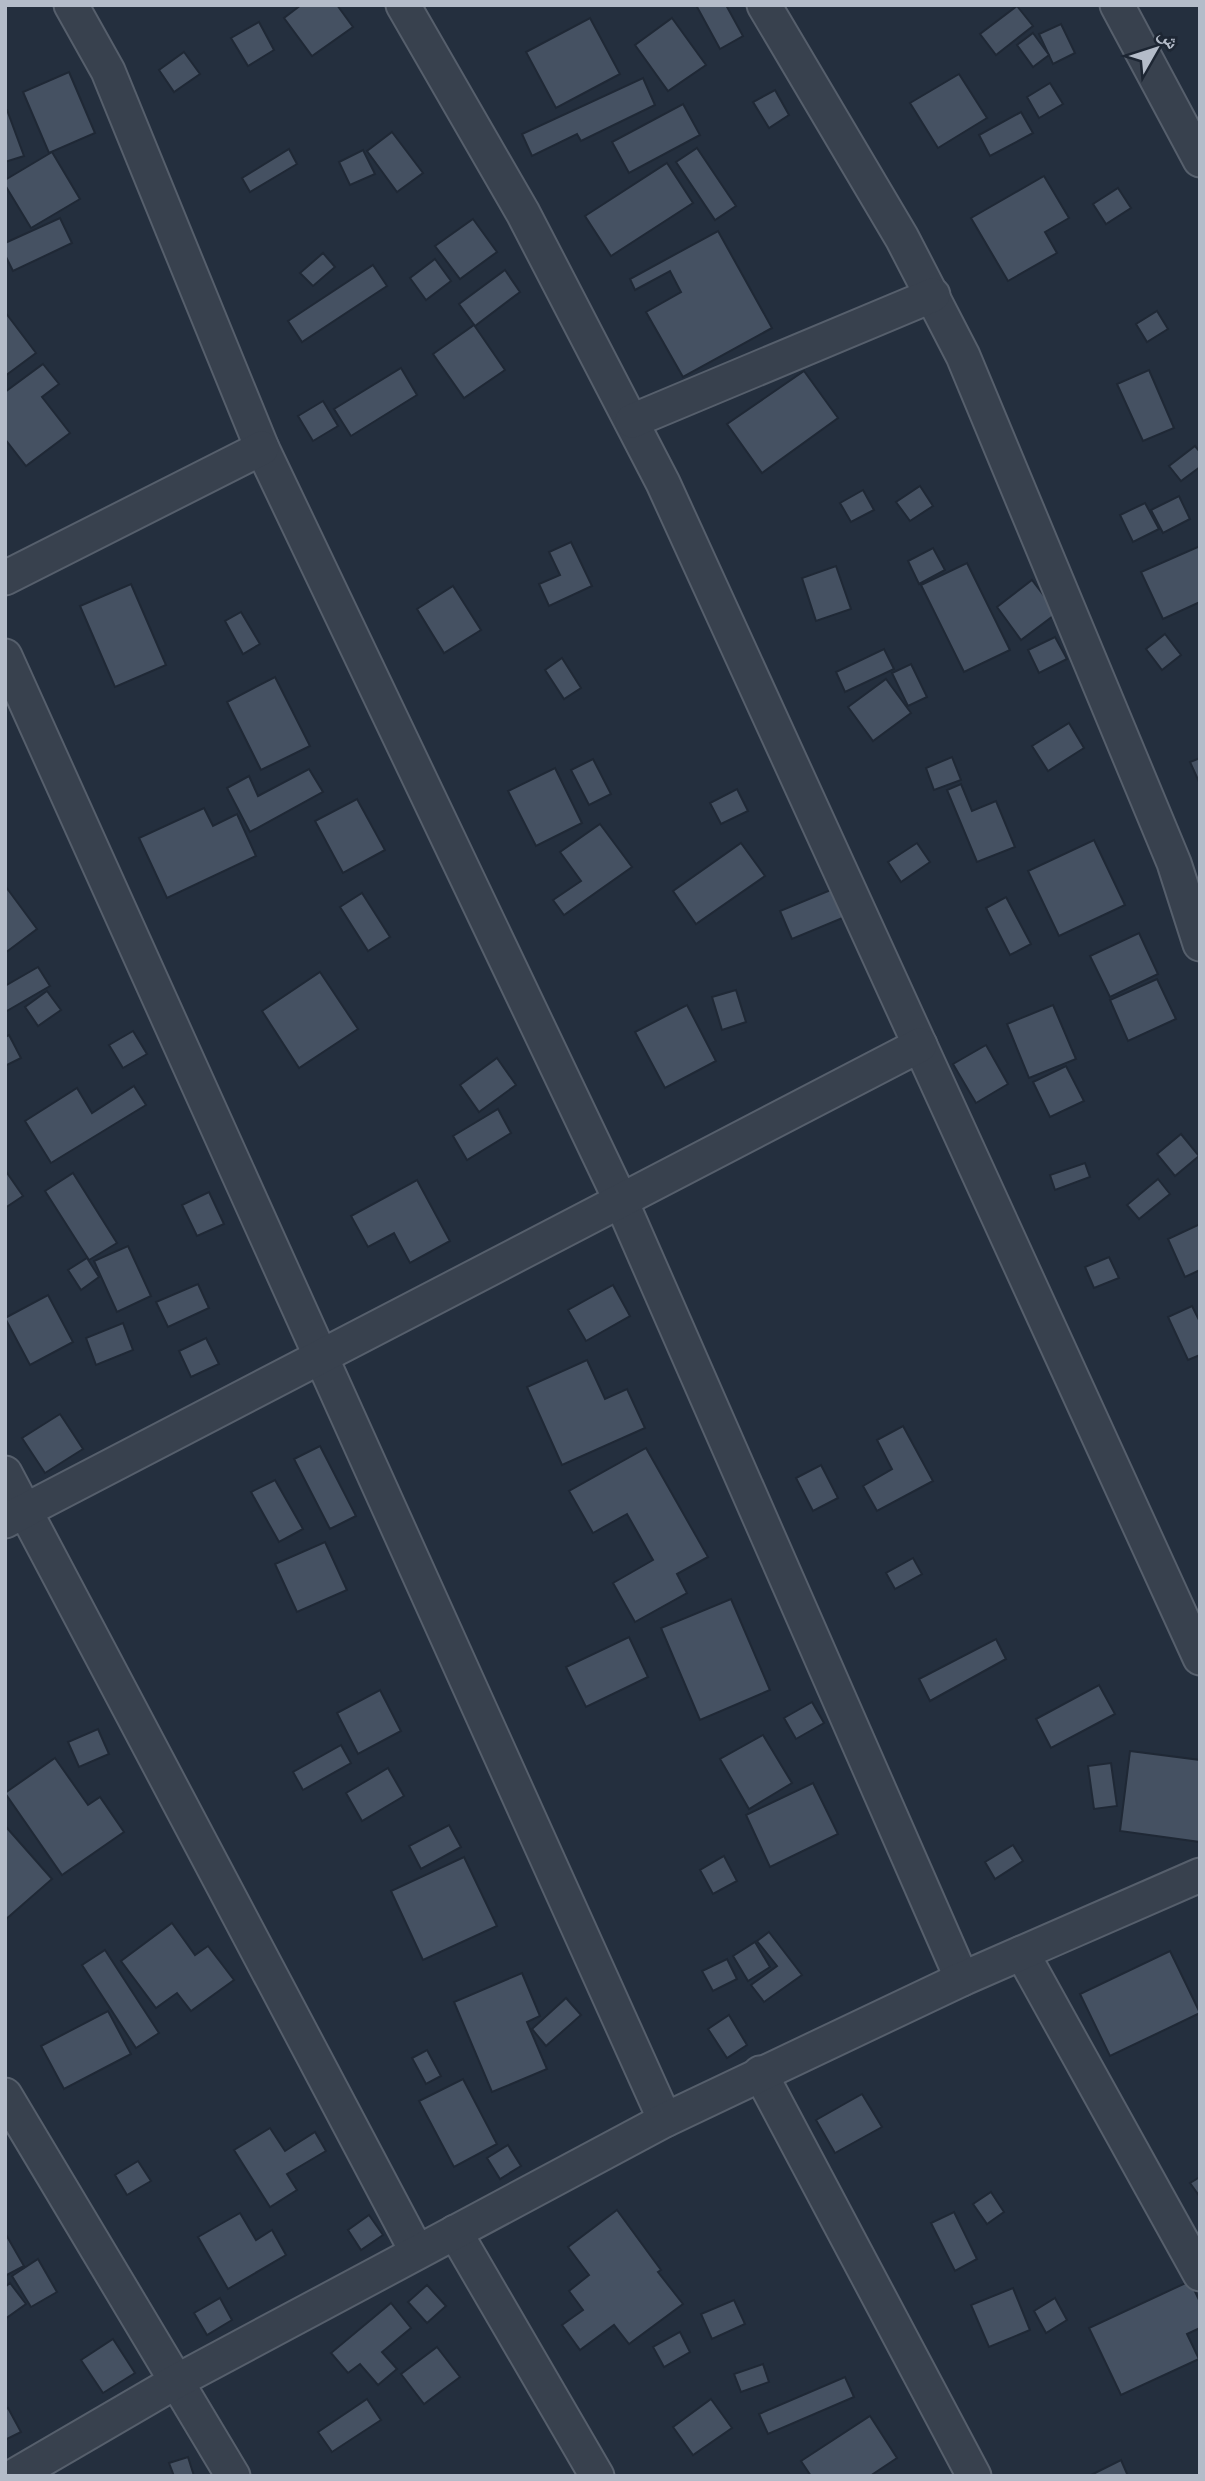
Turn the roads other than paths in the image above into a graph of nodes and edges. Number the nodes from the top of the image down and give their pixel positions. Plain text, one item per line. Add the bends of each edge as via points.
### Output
1 (71, 5) edge
2 (403, 5) edge
3 (764, 5) edge
4 (1117, 5) edge
5 (1200, 160) edge
6 (933, 295) junction
7 (632, 421) junction
8 (262, 448) junction
9 (10, 566) edge
10 (5, 656) edge
11 (1187, 858) edge
12 (1200, 944) edge
13 (920, 1045) junction
14 (621, 1201) junction
15 (320, 1357) junction
16 (5, 1473) edge
17 (16, 1516) edge
18 (1200, 1658) edge
19 (1200, 1875) edge
20 (1022, 1953) junction
21 (962, 1979) junction
22 (760, 2073) junction
23 (5, 2095) edge
24 (665, 2120) junction
25 (455, 2232) junction
26 (417, 2252) junction
27 (1200, 2274) edge
28 (177, 2381) junction
29 (14, 2476) edge
30 (233, 2476) edge
31 (597, 2476) edge
32 (974, 2476) edge

1 - 8 street via 108,71
2 - 7 street via 523,213
3 - 6 street
4 - 5 street
6 - 7 street
6 - 11 street
7 - 13 street
8 - 9 street
8 - 14 street
10 - 15 street
11 - 12 street
13 - 14 street
13 - 18 street
14 - 15 street
14 - 21 street
15 - 17 street
15 - 24 street
16 - 17 street
17 - 26 street
19 - 20 street
20 - 21 street
20 - 27 street
21 - 22 street
22 - 24 street
22 - 32 street
23 - 28 street
24 - 25 street
25 - 26 street
25 - 31 street
26 - 28 street
28 - 29 street
28 - 30 street

